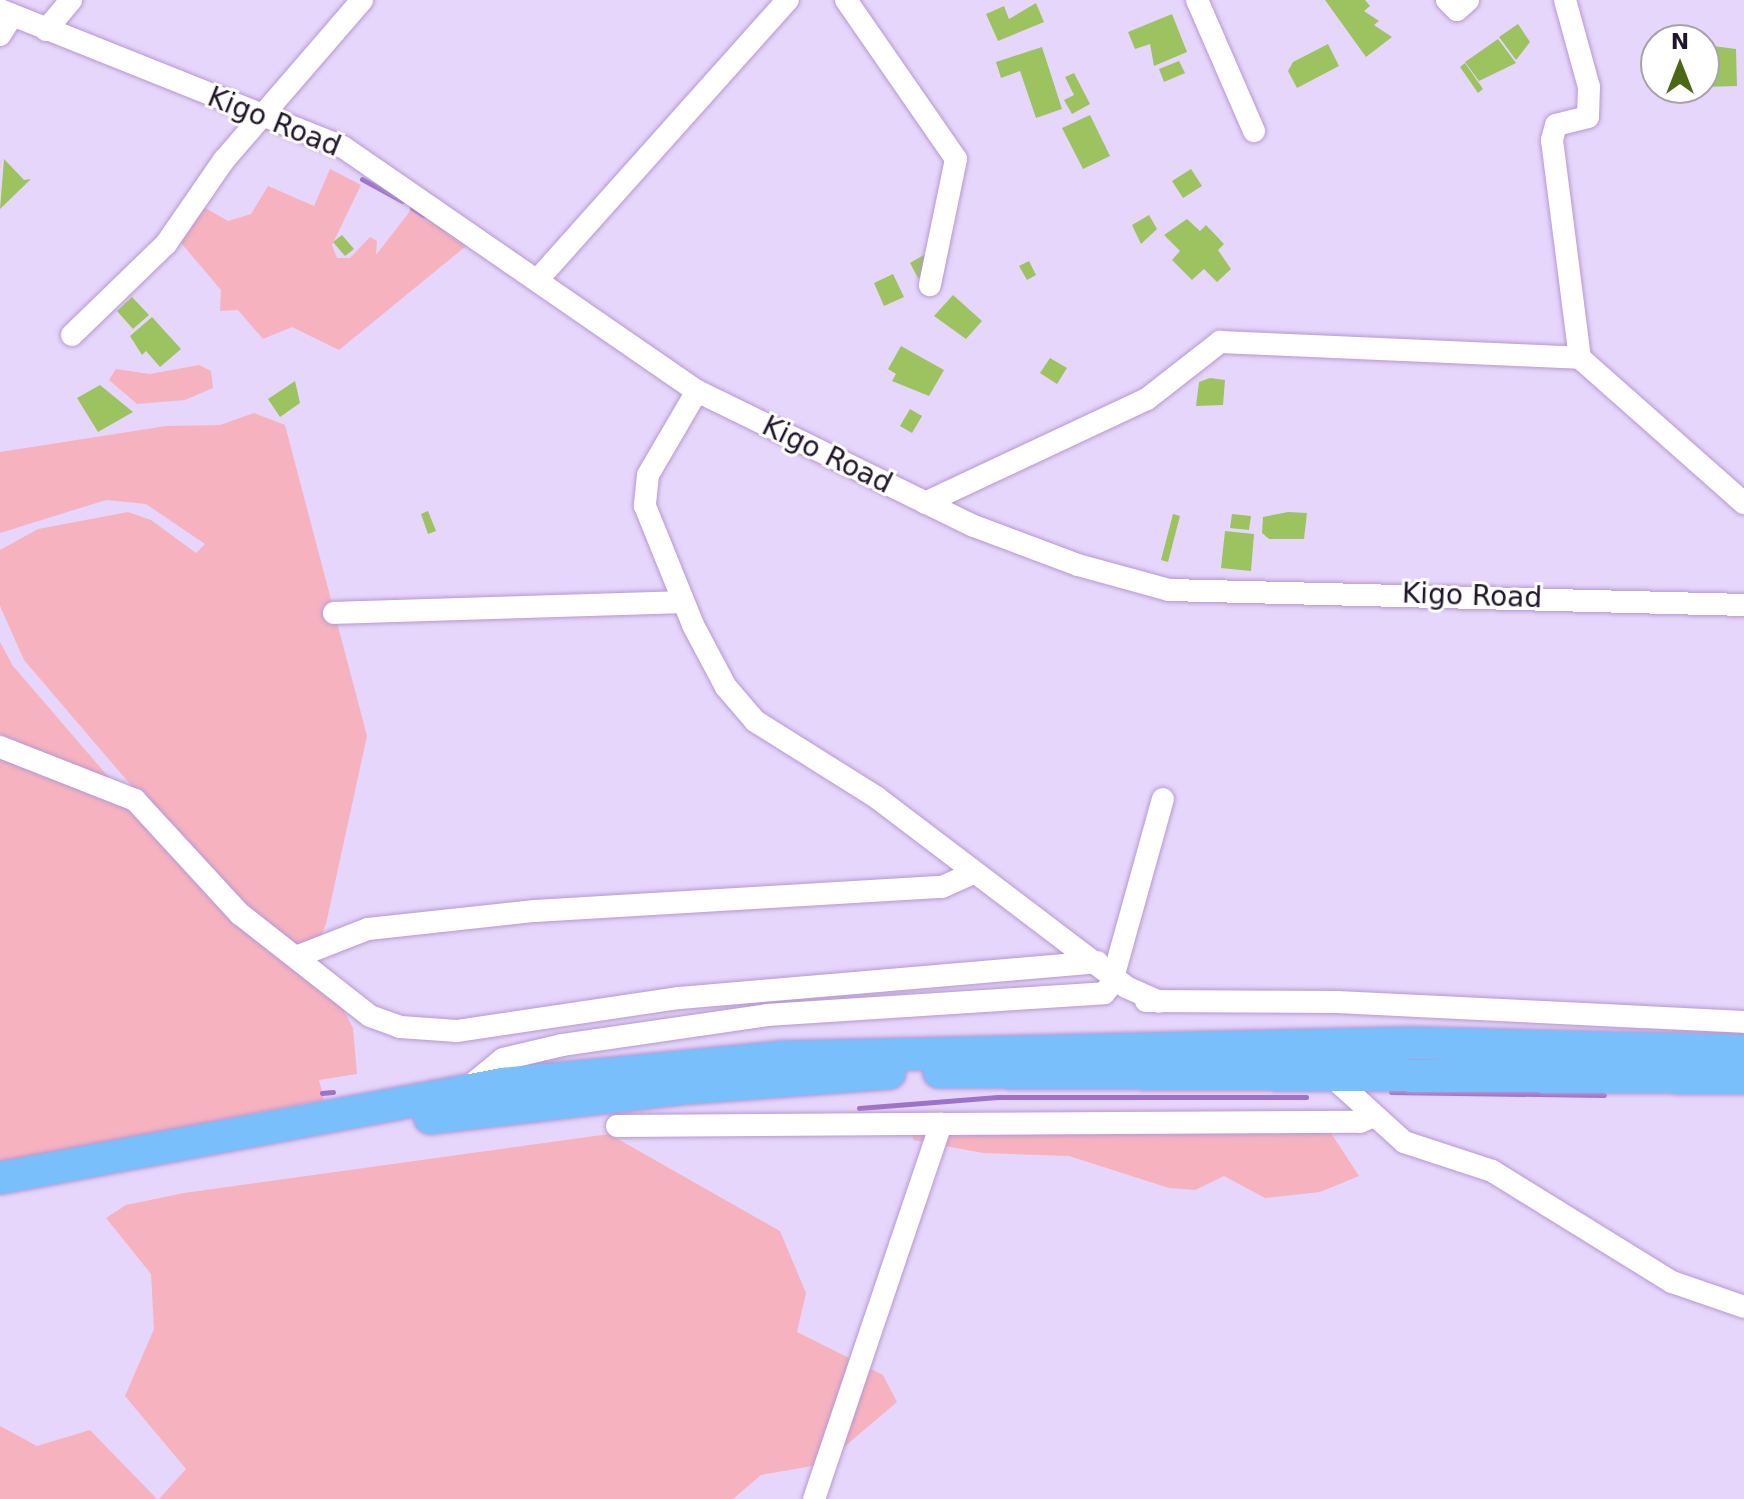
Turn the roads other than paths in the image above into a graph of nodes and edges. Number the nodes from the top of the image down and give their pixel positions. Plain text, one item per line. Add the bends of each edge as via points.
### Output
1 (71, 0) edge
2 (362, 0) edge
3 (788, 0) edge
4 (846, 0) edge
5 (1197, 0) edge
6 (1447, 0) edge
7 (1468, 0) edge
8 (1565, 0) edge
9 (4, 20) edge
10 (46, 30) junction
11 (262, 116) junction
12 (1254, 131) dead end
13 (540, 277) junction
14 (930, 285) dead end
15 (72, 335) dead end
16 (1580, 358) junction
17 (697, 391) junction
18 (925, 503) junction
19 (1744, 503) edge
20 (683, 602) junction
21 (1744, 605) edge
22 (334, 613) dead end
23 (0, 747) edge
24 (1163, 799) dead end
25 (974, 873) junction
26 (296, 957) junction
27 (1104, 968) junction
28 (1092, 997) junction
29 (1159, 1002) junction
30 (1744, 1022) edge
31 (1744, 1051) edge
32 (1328, 1073) junction
33 (1393, 1073) junction
34 (1744, 1078) edge
35 (464, 1091) junction
36 (1371, 1117) junction
37 (941, 1124) junction
38 (617, 1126) dead end
39 (0, 1178) edge
40 (0, 1200) edge
41 (1744, 1307) edge
42 (814, 1499) edge

1 - 10 street
2 - 11 street
3 - 13 street
4 - 14 street via 956,159
5 - 12 street
6 - 7 street via 1457,10
8 - 16 street via 1589,101 1588,117 1556,125 1552,140
9 - 10 street, Kigo Road
10 - 11 street, Kigo Road
11 - 13 street, Kigo Road via 343,147
11 - 15 street via 166,244
13 - 17 street, Kigo Road
16 - 18 street via 1220,342 1147,399
16 - 19 street
17 - 18 street, Kigo Road
17 - 20 street via 648,475 645,496
18 - 21 street, Kigo Road via 1078,565 1169,590
20 - 22 street
20 - 25 street via 726,687 755,721 876,797
23 - 26 street via 135,800 240,914
24 - 27 street
25 - 26 street via 942,887 550,910 368,929
25 - 27 street
26 - 27 street via 370,1016 400,1027 457,1031 679,998
27 - 28 street via 1111,985
27 - 29 street
28 - 29 street
28 - 35 street via 767,1015 577,1043 503,1059
29 - 30 street via 1337,1002
31 - 35 highway via 1411,1043 982,1049 781,1057
32 - 33 highway
32 - 36 street
32 - 40 highway via 889,1073 687,1088 388,1123
33 - 34 highway
33 - 36 street via 1374,1092
35 - 39 highway
36 - 37 street via 1360,1122
36 - 41 street via 1404,1142 1492,1171 1690,1291
37 - 38 street
37 - 42 street

